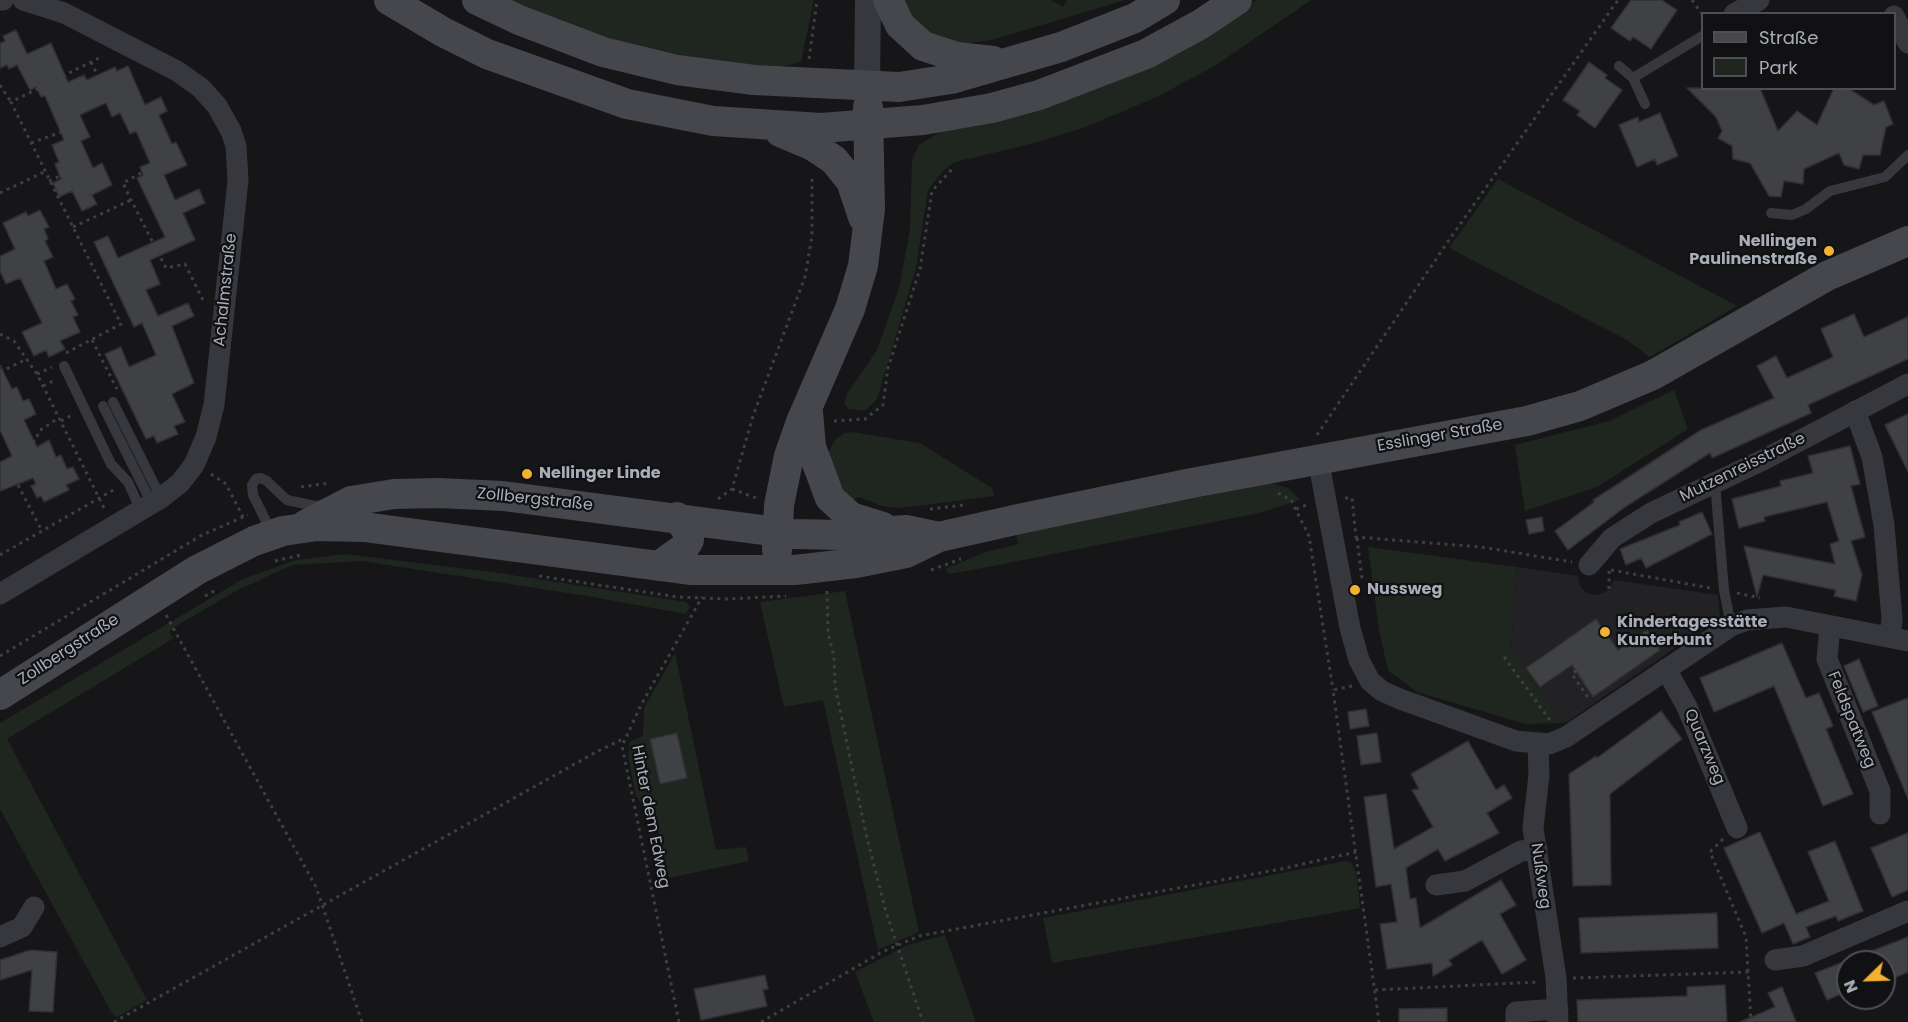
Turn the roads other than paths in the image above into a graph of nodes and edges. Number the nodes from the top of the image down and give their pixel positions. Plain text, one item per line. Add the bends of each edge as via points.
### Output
1 (23, 0) edge
2 (389, 0) edge
3 (477, 0) edge
4 (868, 0) edge
5 (888, 0) edge
6 (1165, 0) edge
7 (1237, 0) edge
8 (1759, 0) edge
9 (1738, 12) edge
10 (1896, 19) edge
11 (1701, 37) edge
12 (1908, 43) edge
13 (1014, 61) junction
14 (1619, 66) dead end
15 (1633, 78) junction
16 (867, 86) junction
17 (1645, 104) dead end
18 (764, 126) junction
19 (868, 126) junction
20 (1908, 155) edge
21 (1771, 213) dead end
22 (867, 240) junction
23 (1908, 241) edge
24 (62, 361) road end
25 (1908, 384) edge
26 (108, 404) dead end
27 (808, 411) junction
28 (1855, 411) junction
29 (1316, 450) junction
30 (1715, 483) junction
31 (351, 501) junction
32 (151, 504) junction
33 (676, 517) junction
34 (893, 529) junction
35 (777, 532) junction
36 (939, 537) junction
37 (281, 538) junction
38 (659, 566) junction
39 (1599, 567) road end
40 (784, 583) junction
41 (0, 594) edge
42 (1731, 626) junction
43 (1830, 626) junction
44 (1899, 639) edge
45 (1666, 669) junction
46 (0, 694) edge
47 (1538, 744) junction
48 (1880, 814) dead end
49 (1737, 828) road end
50 (1537, 849) junction
51 (1436, 885) dead end
52 (34, 907) dead end
53 (1908, 911) edge
54 (0, 937) edge
55 (1775, 960) dead end
56 (1558, 1015) edge
57 (1516, 1022) edge

1 - 32 street, Achalmstraße via 49,6 177,71 218,106 236,146 238,180 211,422 194,465 180,483
2 - 18 main road via 476,49 603,96 672,114
3 - 16 main road via 574,42 677,70 754,81
4 - 16 street
5 - 13 main road via 907,34 931,50 968,59
6 - 13 main road via 1113,28
7 - 19 main road via 1146,54 1060,88 956,115
8 - 9 street
10 - 12 street
11 - 15 lane
13 - 16 main road via 922,85
14 - 15 lane
15 - 17 lane
16 - 19 main road
18 - 19 main road
18 - 22 main road via 813,146 843,170 857,194
19 - 22 main road
20 - 21 lane via 1884,177 1830,191 1792,215
22 - 27 main road via 850,309
23 - 29 main road, Esslinger Straße via 1827,276 1653,375 1598,399 1527,421
24 - 32 lane via 111,464
25 - 28 street, Mutzenreisstraße
26 - 32 lane
27 - 34 main road via 816,466 835,505 850,517
27 - 35 main road via 789,456
28 - 30 street, Mutzenreisstraße
28 - 44 street via 1872,457 1884,525 1892,619
29 - 36 main road, Esslinger Straße
29 - 47 street via 1351,635 1367,677 1382,691 1447,718 1516,741
30 - 39 street, Mutzenreisstraße via 1627,528 1605,544
30 - 42 lane via 1724,591
31 - 33 main road, Zollbergstraße via 409,493 467,493
31 - 37 main road, Zollbergstraße
31 - 37 lane via 315,506 287,500 267,481 256,479 252,485 254,495
32 - 41 street, Achalmstraße
33 - 35 main road, Zollbergstraße
33 - 38 main road via 688,532 689,540
34 - 35 main road, Esslinger Straße via 842,535
34 - 36 main road, Esslinger Straße
35 - 40 main road
36 - 40 main road, Esslinger Straße via 906,553
37 - 38 main road, Zollbergstraße via 364,527
37 - 46 main road, Zollbergstraße via 221,557 164,612
38 - 40 main road, Zollbergstraße
42 - 43 street via 1771,616
42 - 45 street
43 - 44 street
43 - 48 street, Feldspatweg via 1827,659 1880,791
45 - 47 street via 1564,738
45 - 49 street, Quarzweg via 1687,707
47 - 50 street, Nußweg via 1539,775 1533,809
50 - 51 street via 1521,851 1466,881
50 - 56 street, Nußweg
52 - 54 street via 22,927
53 - 55 street via 1803,956
56 - 57 street, Nußweg via 1516,1012

